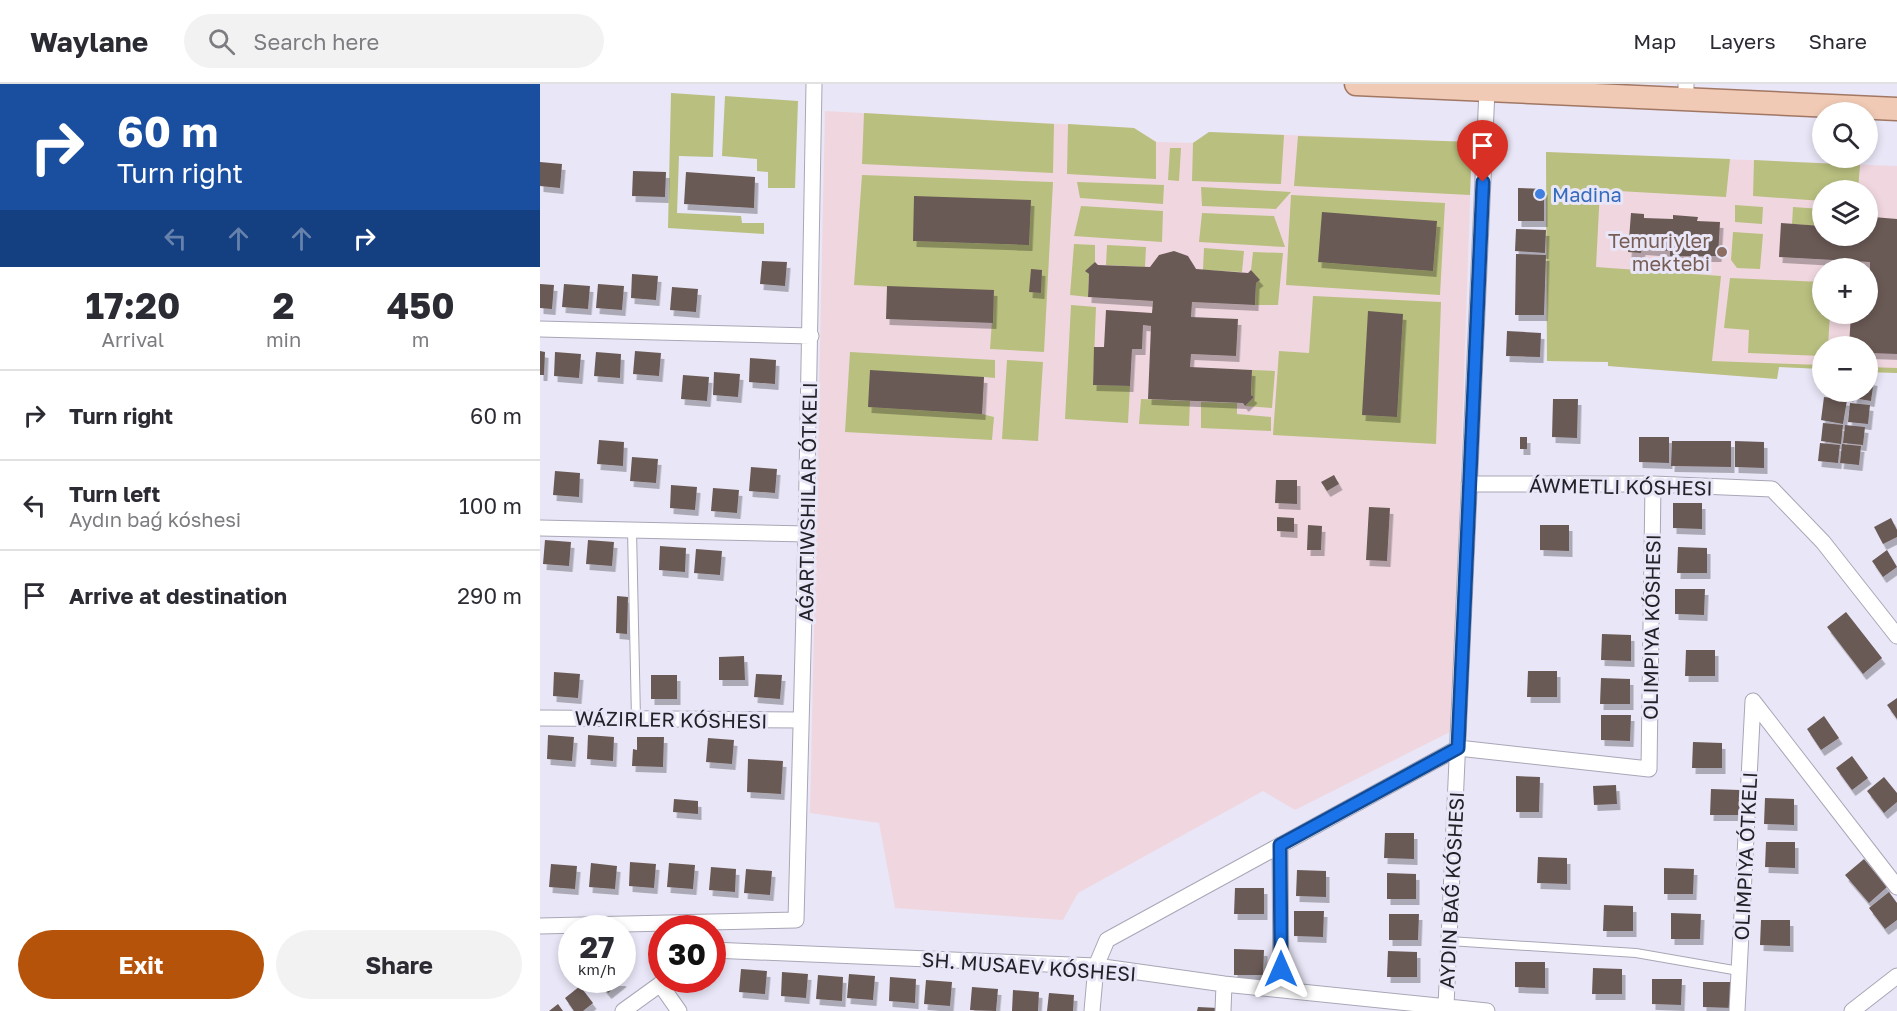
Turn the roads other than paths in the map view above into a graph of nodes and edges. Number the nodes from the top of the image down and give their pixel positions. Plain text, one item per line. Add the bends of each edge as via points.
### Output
1 (814, 84) edge
2 (1356, 84) edge
3 (1487, 90) junction
4 (1686, 92) edge
5 (1897, 109) edge
6 (540, 329) edge
7 (811, 336) junction
8 (1470, 484) junction
9 (1653, 484) junction
10 (540, 528) edge
11 (632, 530) junction
12 (807, 534) junction
13 (1897, 636) edge
14 (540, 718) edge
15 (636, 719) junction
16 (801, 720) junction
17 (1458, 748) junction
18 (1280, 845) junction
19 (1897, 887) edge
20 (540, 926) edge
21 (1449, 941) junction
22 (726, 951) edge
23 (1096, 966) junction
24 (1739, 972) junction
25 (1897, 976) edge
26 (1224, 984) junction
27 (1281, 990) junction
28 (648, 993) edge
29 (669, 993) edge
30 (1446, 1006) junction
31 (623, 1011) edge
32 (679, 1011) edge
33 (1092, 1011) edge
34 (1223, 1011) edge
35 (1486, 1011) edge
36 (1737, 1011) edge
37 (1852, 1011) edge

1 - 7 street
2 - 3 main road
3 - 4 main road
3 - 8 street
4 - 5 main road
6 - 7 street
7 - 12 street
8 - 9 street, ÁWMETLI KÓSHESI
8 - 17 street
9 - 13 street, ÁWMETLI KÓSHESI via 1772,489 1823,542
9 - 17 street, OLIMPIYA KÓSHESI via 1648,769
10 - 11 street
11 - 12 street
11 - 15 lane
12 - 16 street
14 - 15 street, WÁZIRLER KÓSHESI
15 - 16 street, WÁZIRLER KÓSHESI
16 - 20 street via 796,920
17 - 18 street
17 - 21 street
18 - 23 street via 1107,940
18 - 27 street
19 - 24 street, OLIMPIYA ÓTKELI via 1753,701
21 - 24 lane via 1636,953
21 - 30 street
22 - 23 street, SH. MUSAEV KÓSHESI
23 - 26 street, SH. MUSAEV KÓSHESI
23 - 33 street
24 - 36 street, OLIMPIYA ÓTKELI
25 - 37 street
26 - 27 street, SH. MUSAEV KÓSHESI
26 - 34 street
27 - 30 street, SH. MUSAEV KÓSHESI
28 - 31 street
29 - 32 street
30 - 35 street, SH. MUSAEV KÓSHESI

